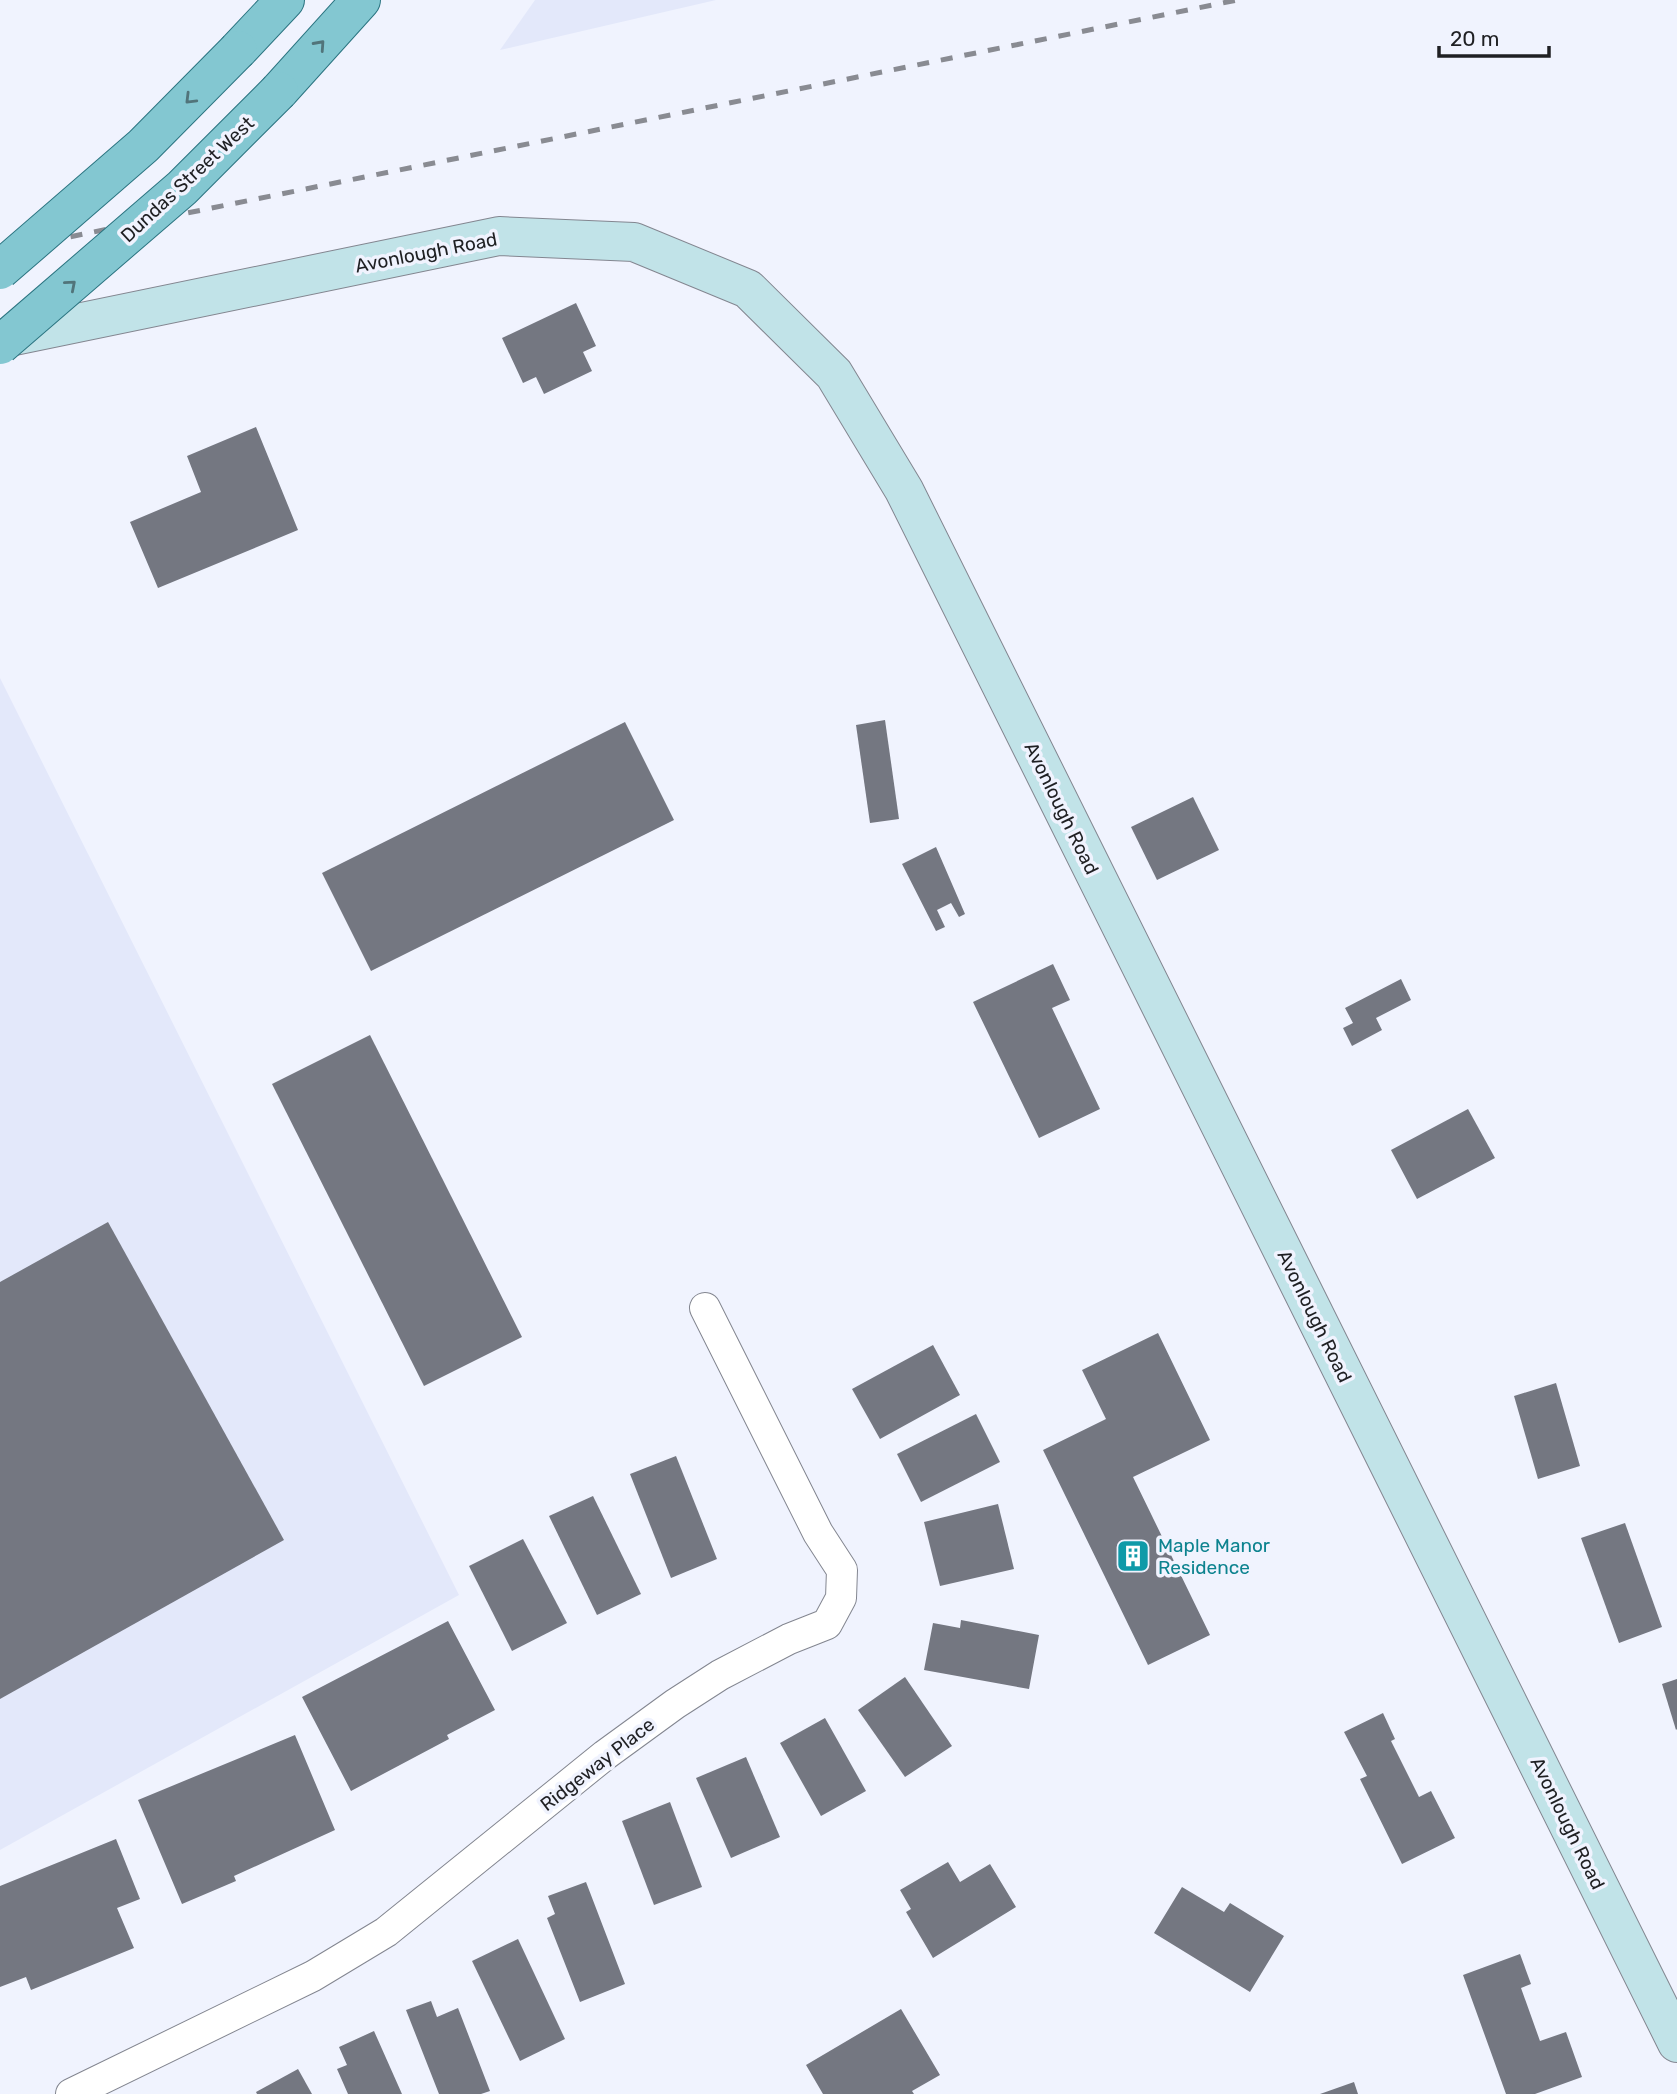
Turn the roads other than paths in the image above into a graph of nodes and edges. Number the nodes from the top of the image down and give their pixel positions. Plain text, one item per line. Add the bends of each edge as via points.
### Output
1 (285, 0) edge
2 (361, 0) edge
3 (0, 270) edge
4 (0, 339) edge
5 (0, 345) edge
6 (705, 1308) dead end
7 (1677, 2043) edge
8 (71, 2094) edge

1 -> 3 main road, bridge via 143,146
5 -> 2 main road, Dundas Street West, bridge via 182,188
4 - 7 street, Avonlough Road via 499,236 634,242 747,289 834,374 904,490
6 - 8 street, Ridgeway Place via 818,1533 842,1570 841,1598 827,1624 720,1675 675,1704 386,1932 313,1976

